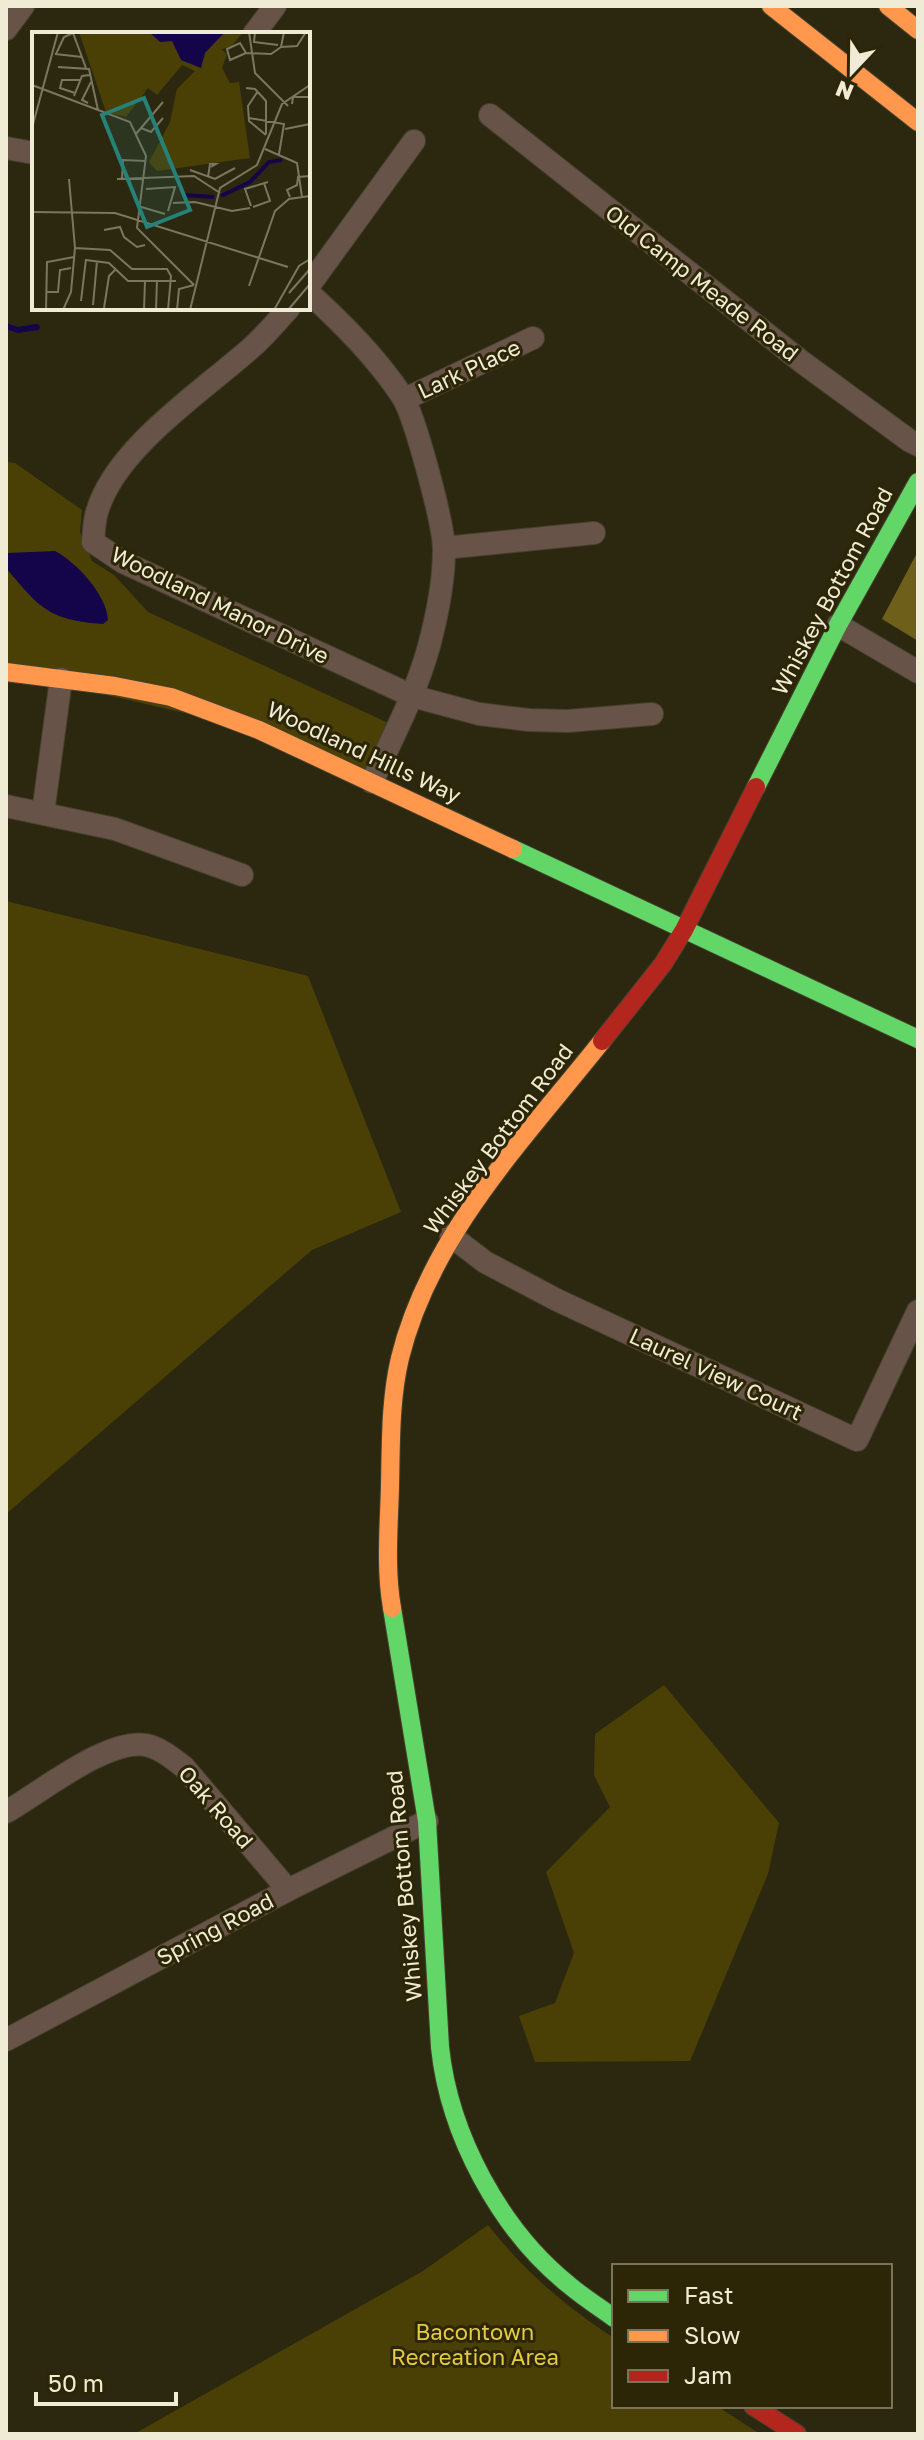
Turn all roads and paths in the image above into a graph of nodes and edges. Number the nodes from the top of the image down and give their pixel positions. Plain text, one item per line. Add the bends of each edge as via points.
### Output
1 (23, 6) edge
2 (275, 6) edge
3 (771, 6) edge
4 (888, 6) edge
5 (6, 29) edge
6 (918, 30) edge
7 (256, 32) edge
8 (490, 115) dead end
9 (918, 122) edge
10 (414, 141) dead end
11 (6, 148) edge
12 (32, 153) edge
13 (310, 287) edge
14 (310, 292) edge
15 (287, 310) edge
16 (533, 338) dead end
17 (405, 399) junction
18 (918, 445) edge
19 (918, 482) edge
20 (594, 533) dead end
21 (444, 548) junction
22 (838, 625) junction
23 (6, 672) edge
24 (918, 672) edge
25 (61, 679) junction
26 (412, 696) junction
27 (652, 714) dead end
28 (372, 782) junction
29 (6, 806) edge
30 (43, 813) junction
31 (242, 875) dead end
32 (684, 930) junction
33 (918, 1039) edge
34 (451, 1236) junction
35 (918, 1311) edge
36 (6, 1812) edge
37 (427, 1821) junction
38 (288, 1890) junction
39 (6, 2040) edge
40 (612, 2317) edge
41 (756, 2408) edge
42 (797, 2434) edge

1 - 5 street
2 - 7 street
3 - 9 street
4 - 6 street
8 - 18 street, Old Camp Meade Road via 802,362
10 - 13 street
11 - 12 street
14 - 17 street
15 - 26 street, Woodland Manor Drive via 135,451 96,512 93,542 123,562
16 - 17 street, Lark Place
17 - 21 street
19 - 22 street, Whiskey Bottom Road
20 - 21 street
21 - 26 street via 429,646
22 - 24 street
22 - 32 street, Whiskey Bottom Road
23 - 25 street, Woodland Hills Way
25 - 28 street, Woodland Hills Way via 143,691 213,711
25 - 30 street
26 - 27 street, Woodland Manor Drive via 479,714 529,720
26 - 28 street
28 - 32 street, Woodland Hills Way
29 - 30 street
30 - 31 street via 115,829
32 - 33 street
32 - 34 street, Whiskey Bottom Road
34 - 35 street, Laurel View Court via 485,1262 557,1300 857,1440
34 - 37 street, Whiskey Bottom Road via 404,1344 390,1449 390,1596
36 - 38 street, Oak Road via 109,1751 147,1745 184,1767
37 - 38 street, Spring Road
37 - 40 street, Whiskey Bottom Road via 443,2075 460,2131 485,2184 525,2240 567,2284
38 - 39 street, Spring Road
41 - 42 street

